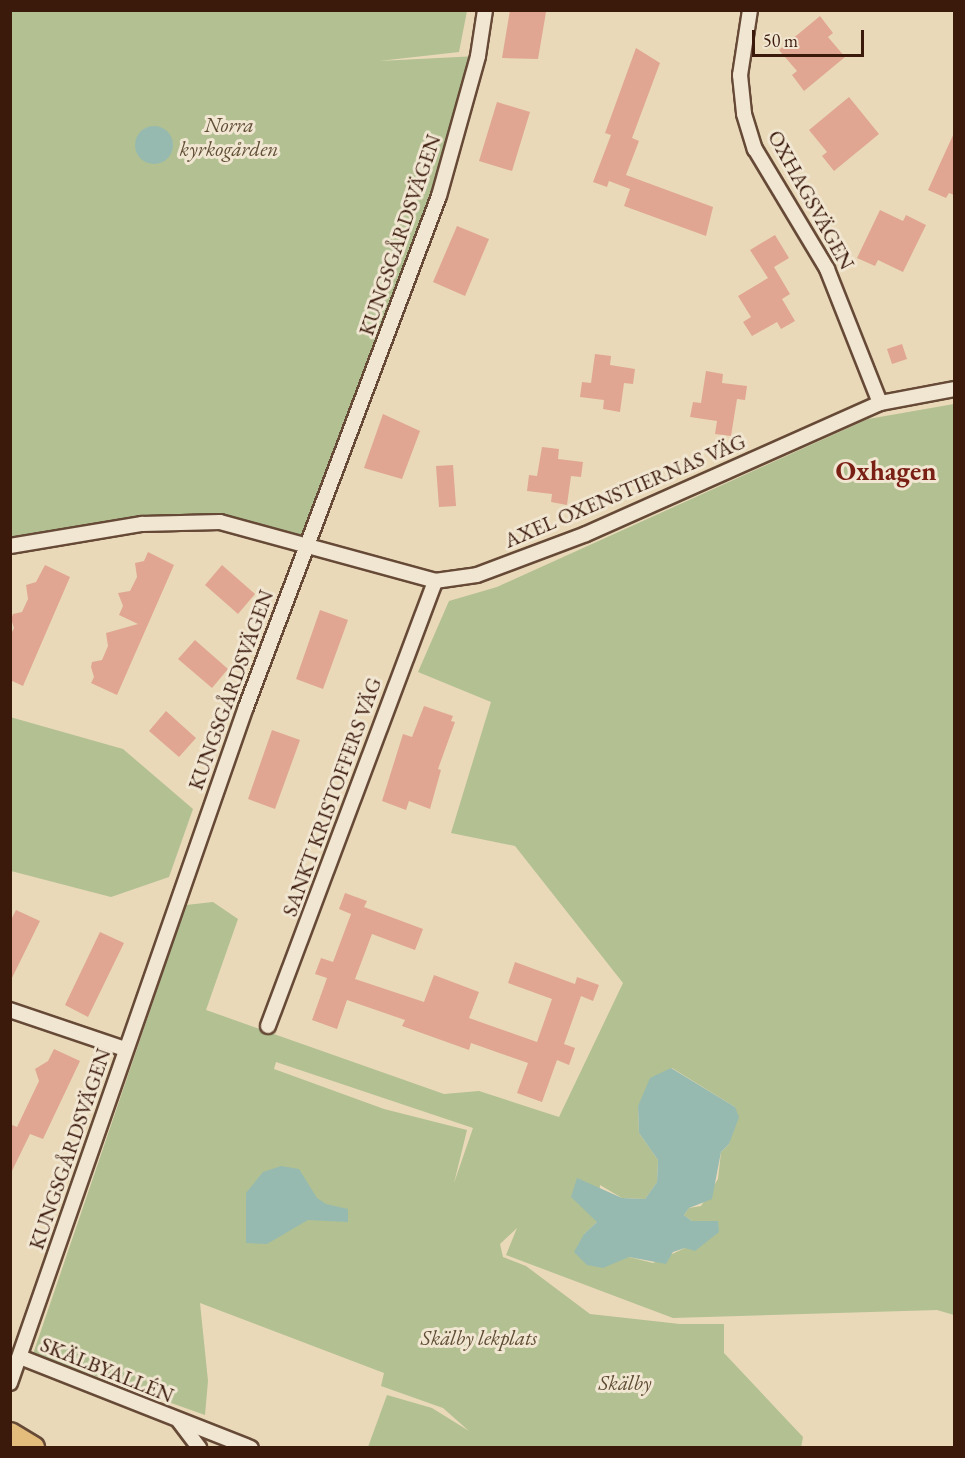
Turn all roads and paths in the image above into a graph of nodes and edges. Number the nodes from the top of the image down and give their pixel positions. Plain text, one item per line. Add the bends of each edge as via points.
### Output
1 (485, 10) edge
2 (750, 10) edge
3 (954, 389) edge
4 (880, 403) junction
5 (307, 544) junction
6 (10, 546) edge
7 (435, 581) junction
8 (10, 1010) edge
9 (268, 1026) dead end
10 (125, 1049) junction
11 (20, 1357) junction
12 (10, 1383) edge
13 (179, 1421) junction
14 (10, 1434) edge
15 (33, 1448) edge
16 (199, 1448) edge
17 (251, 1448) edge

1 - 5 street, KUNGSGÅRDSVÄGEN via 478,56 439,196
2 - 4 street, OXHAGSVÄGEN via 740,75 744,114 755,149 827,269
3 - 4 street, AXEL OXENSTIERNAS VÄG
4 - 7 street, AXEL OXENSTIERNAS VÄG via 586,534 477,575
5 - 6 street, AXEL OXENSTIERNAS VÄG via 220,522 164,521
5 - 7 street, AXEL OXENSTIERNAS VÄG
5 - 10 street, KUNGSGÅRDSVÄGEN
7 - 9 street, SANKT KRISTOFFERS VÄG
8 - 10 street
10 - 11 street, KUNGSGÅRDSVÄGEN
11 - 12 street, KUNGSGÅRDSVÄGEN
11 - 13 street, SKÄLBYALLÉN
13 - 16 street, SKÄLBYALLÉN
13 - 17 street, SKÄLBYALLÉN
14 - 15 main road

